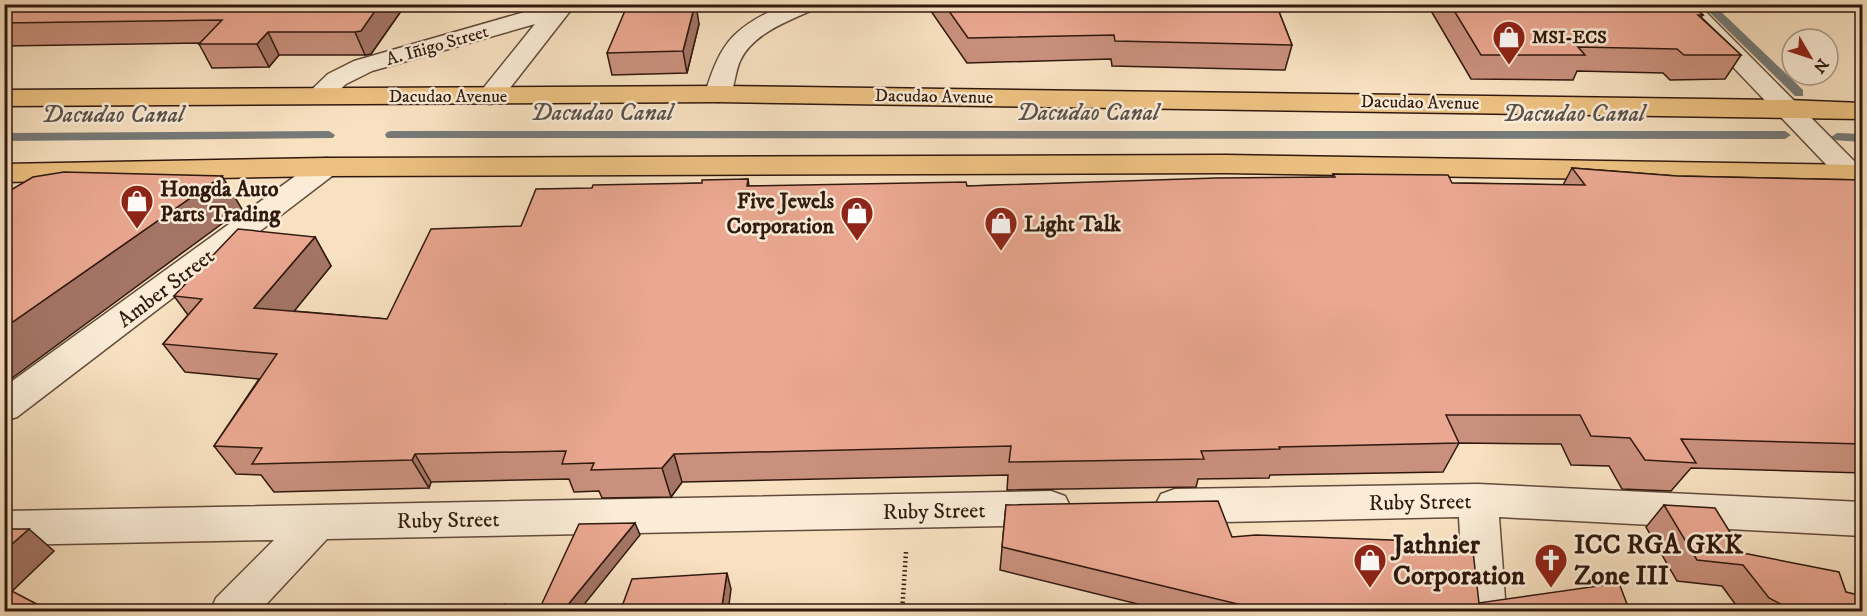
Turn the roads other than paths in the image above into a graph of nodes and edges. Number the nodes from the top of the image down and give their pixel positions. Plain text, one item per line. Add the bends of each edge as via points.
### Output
1 (562, 4) edge
2 (807, 4) edge
3 (1684, 4) edge
4 (718, 94) junction
5 (319, 95) junction
6 (490, 96) junction
7 (4, 98) edge
8 (1787, 108) junction
9 (1863, 111) edge
10 (326, 168) junction
11 (179, 170) junction
12 (4, 173) edge
13 (1856, 173) edge
14 (59, 199) edge
15 (4, 407) edge
16 (1478, 500) junction
17 (1146, 506) edge
18 (1086, 507) edge
19 (1863, 519) edge
20 (317, 522) junction
21 (4, 528) edge
22 (231, 612) edge
23 (1485, 612) edge

1 - 5 street, A. Iñigo Street via 536,16 363,66 337,78
1 - 6 street
2 - 4 street via 745,39 730,55
3 - 8 street
4 - 6 main road, Dacudao Avenue
4 - 8 main road, Dacudao Avenue
5 - 6 main road, Dacudao Avenue
5 - 7 main road, Dacudao Avenue
8 - 9 main road, Dacudao Avenue
8 - 13 street
10 - 11 main road
10 - 13 main road via 1225,164
10 - 15 street, Amber Street
11 - 12 main road
11 - 14 street via 114,192
16 - 17 street, Ruby Street
16 - 19 street, Ruby Street
16 - 23 street
18 - 20 street, Ruby Street
20 - 21 street, Ruby Street
20 - 22 street

